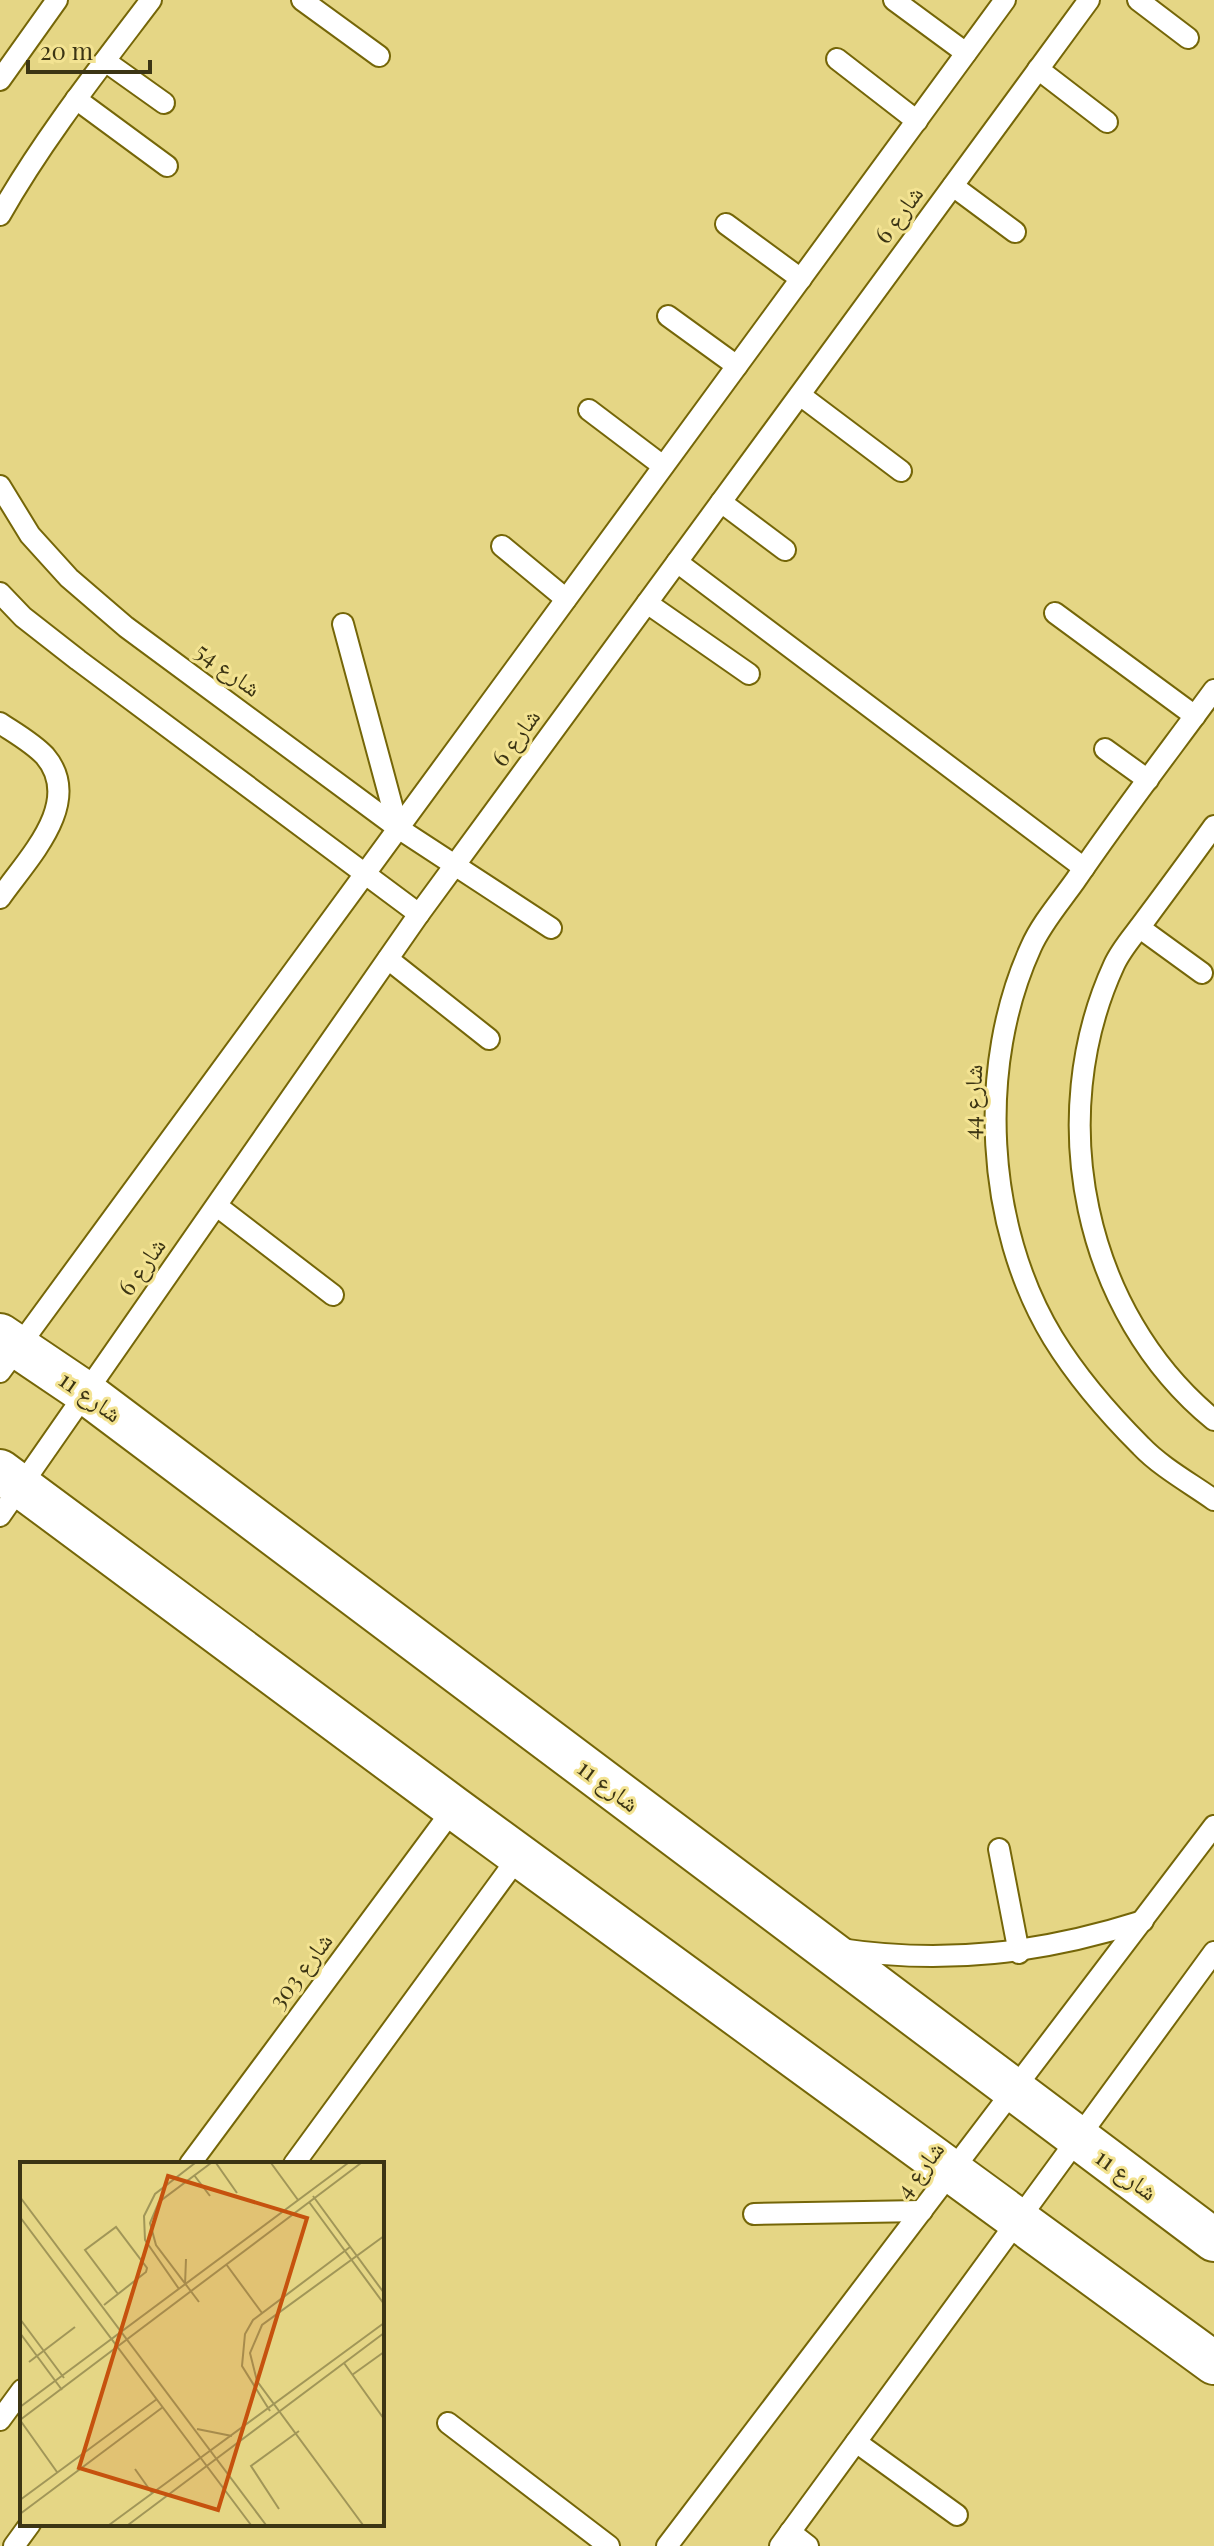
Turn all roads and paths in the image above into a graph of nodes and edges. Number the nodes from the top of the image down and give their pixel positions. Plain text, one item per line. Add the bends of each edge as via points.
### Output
1 (57, 0) edge
2 (151, 0) edge
3 (302, 0) edge
4 (894, 0) edge
5 (1005, 0) edge
6 (1089, 0) edge
7 (1138, 0) edge
8 (1188, 38) dead end
9 (966, 53) junction
10 (379, 56) dead end
11 (837, 59) dead end
12 (105, 61) junction
13 (1038, 69) junction
14 (0, 80) edge
15 (76, 99) junction
16 (164, 103) dead end
17 (917, 121) junction
18 (1107, 122) dead end
19 (167, 166) dead end
20 (953, 186) junction
21 (0, 215) edge
22 (726, 224) dead end
23 (1015, 232) dead end
24 (801, 279) junction
25 (668, 316) dead end
26 (737, 366) junction
27 (800, 395) junction
28 (589, 410) dead end
29 (663, 466) junction
30 (901, 471) dead end
31 (0, 486) edge
32 (721, 502) junction
33 (502, 546) dead end
34 (785, 550) dead end
35 (677, 562) junction
36 (0, 593) edge
37 (566, 599) junction
38 (647, 603) junction
39 (1055, 613) dead end
40 (343, 624) dead end
41 (749, 674) dead end
42 (1214, 690) edge
43 (1195, 716) junction
44 (0, 723) edge
45 (1105, 749) dead end
46 (1148, 780) junction
47 (1214, 826) edge
48 (398, 828) junction
49 (454, 867) junction
50 (1084, 868) junction
51 (364, 875) junction
52 (0, 898) edge
53 (419, 914) junction
54 (551, 928) dead end
55 (1140, 928) junction
56 (388, 959) junction
57 (1202, 973) dead end
58 (489, 1039) dead end
59 (217, 1206) junction
60 (333, 1295) dead end
61 (6, 1351) edge
62 (86, 1393) junction
63 (1214, 1420) edge
64 (7, 1491) edge
65 (1214, 1500) edge
66 (454, 1808) junction
67 (1214, 1826) edge
68 (999, 1849) dead end
69 (519, 1856) junction
70 (1143, 1921) junction
71 (819, 1946) junction
72 (1214, 1952) edge
73 (1019, 1953) junction
74 (1013, 2091) junction
75 (1077, 2139) junction
76 (191, 2162) edge
77 (295, 2162) edge
78 (952, 2172) junction
79 (922, 2211) junction
80 (754, 2214) dead end
81 (1018, 2220) junction
82 (1214, 2240) edge
83 (1214, 2363) edge
84 (20, 2393) edge
85 (0, 2420) edge
86 (448, 2423) dead end
87 (856, 2442) junction
88 (957, 2515) dead end
89 (29, 2526) edge
90 (785, 2539) edge
91 (14, 2546) edge
92 (609, 2546) edge
93 (667, 2546) edge
94 (808, 2546) edge

1 - 14 lane
2 - 12 lane
3 - 10 lane
4 - 9 lane
5 - 9 lane, شارع 6
6 - 13 lane, شارع 6
7 - 8 lane
9 - 17 lane, شارع 6
11 - 17 lane
12 - 15 lane
12 - 16 lane
13 - 18 lane
13 - 20 lane, شارع 6
15 - 19 lane
15 - 21 lane
17 - 24 lane, شارع 6
20 - 23 lane
20 - 27 lane, شارع 6
22 - 24 lane
24 - 26 lane, شارع 6
25 - 26 lane
26 - 29 lane, شارع 6
27 - 30 lane
27 - 32 lane, شارع 6
28 - 29 lane
29 - 37 lane, شارع 6
31 - 48 lane, شارع 54 via 30,535 69,578 126,627
32 - 34 lane
32 - 35 lane, شارع 6
33 - 37 lane
35 - 38 lane, شارع 6
35 - 50 lane
36 - 51 lane via 78,660
37 - 48 lane, شارع 6
38 - 41 lane
38 - 49 lane, شارع 6
39 - 43 lane
40 - 48 lane
42 - 43 lane, شارع 44
43 - 46 lane, شارع 44
44 - 52 lane via 45,756 59,786 54,819
45 - 46 lane
46 - 50 lane, شارع 44
47 - 55 lane
48 - 49 lane, شارع 54
48 - 51 lane, شارع 6
49 - 53 lane, شارع 6
49 - 54 lane, شارع 54
50 - 65 lane, شارع 44 via 1032,944 1008,1004 997,1073 996,1141 1005,1209 1024,1275 1053,1338 1143,1449
51 - 53 lane
51 - 61 lane, شارع 6
53 - 56 lane, شارع 6
55 - 57 lane
55 - 63 lane via 1115,962 1093,1022 1081,1085 1079,1149 1088,1213 1107,1273 1135,1331
56 - 58 lane
56 - 59 lane, شارع 6
59 - 60 lane
59 - 62 lane, شارع 6
61 - 62 street, شارع 11
62 - 64 lane, شارع 6
62 - 71 street, شارع 11
64 - 66 street
66 - 69 street
66 - 76 lane, شارع 303
67 - 70 lane, شارع 4
68 - 73 lane
69 - 77 lane
69 - 78 street
70 - 73 lane
70 - 74 lane, شارع 4
71 - 73 lane via 939,1958
71 - 74 street, شارع 11
72 - 75 lane
74 - 75 street, شارع 11
74 - 78 lane, شارع 4
75 - 81 lane
75 - 82 street, شارع 11
78 - 79 lane, شارع 4
78 - 81 street
79 - 80 lane
79 - 93 lane, شارع 4
81 - 83 street
81 - 87 lane
84 - 85 lane
86 - 92 lane
87 - 88 lane
87 - 90 lane
89 - 91 lane
90 - 94 lane

